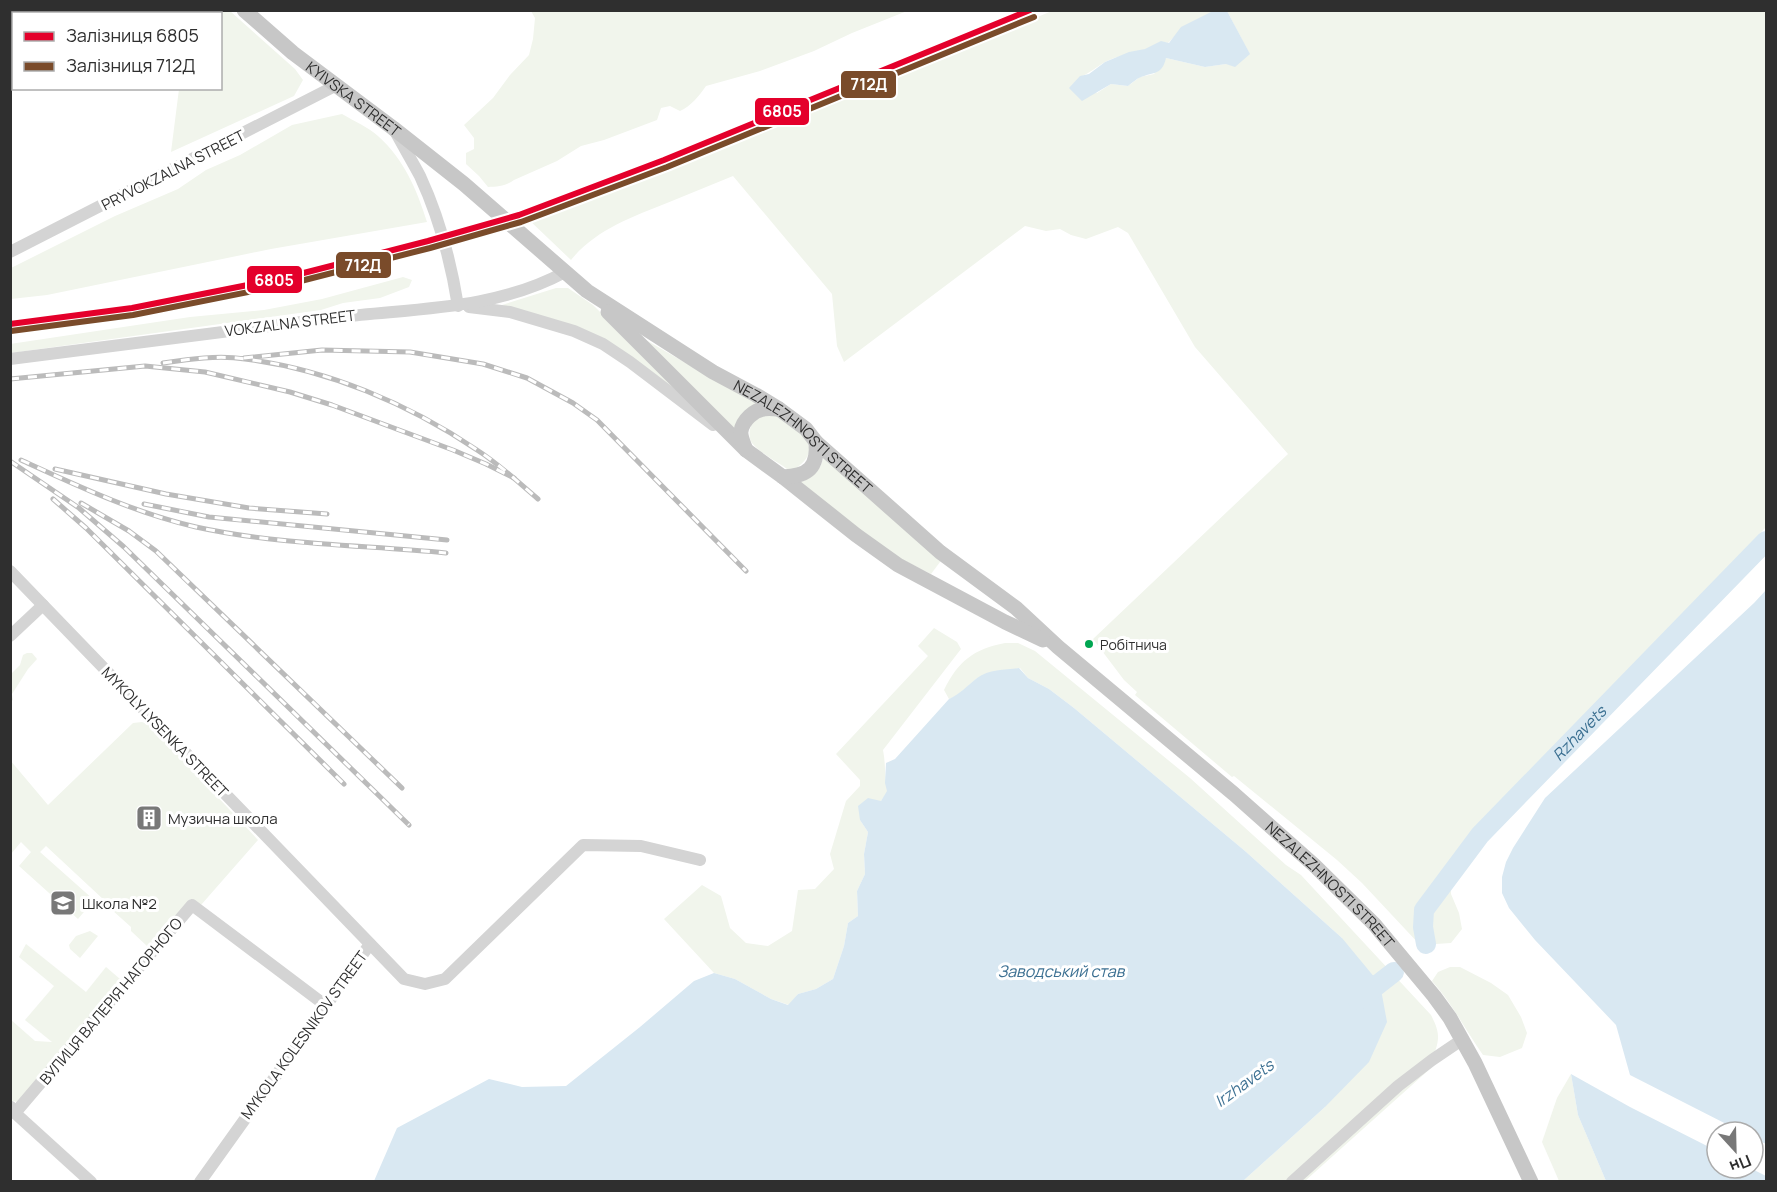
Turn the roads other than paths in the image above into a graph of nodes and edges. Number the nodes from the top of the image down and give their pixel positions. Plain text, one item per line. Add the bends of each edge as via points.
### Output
1 (243, 10) edge
2 (335, 86) junction
3 (393, 128) junction
4 (533, 245) joint
5 (10, 252) edge
6 (565, 272) junction
7 (587, 291) junction
8 (458, 306) junction
9 (10, 359) edge
10 (779, 409) junction
11 (816, 442) junction
12 (746, 450) junction
13 (783, 477) junction
14 (10, 571) edge
15 (43, 604) junction
16 (10, 636) edge
17 (1058, 647) junction
18 (700, 860) dead end
19 (369, 944) junction
20 (325, 1005) junction
21 (1463, 1040) junction
22 (13, 1110) edge
23 (91, 1182) edge
24 (200, 1182) edge
25 (1292, 1182) edge
26 (1531, 1182) edge

1 - 2 main road, KYIVSKA STREET
2 - 3 main road, KYIVSKA STREET
2 - 5 street, PRYVOKZALNA STREET
3 - 4 main road, KYIVSKA STREET
3 - 8 street via 420,176 434,213 452,269
4 - 6 main road, NEZALEZHNOSTI STREET
6 - 7 main road, NEZALEZHNOSTI STREET
6 - 8 street, VOKZALNA STREET via 510,295
7 - 10 main road, NEZALEZHNOSTI STREET via 713,372
7 - 12 main road, NEZALEZHNOSTI STREET
8 - 9 street, VOKZALNA STREET
8 - 12 street via 510,312 603,344
10 - 11 main road, NEZALEZHNOSTI STREET via 806,429
10 - 12 main road via 756,411 747,419 741,430
11 - 13 main road via 814,464 799,475
11 - 17 main road, NEZALEZHNOSTI STREET via 940,552 1016,608
12 - 13 main road, NEZALEZHNOSTI STREET
13 - 17 main road, NEZALEZHNOSTI STREET via 898,565
14 - 15 street, MYKOLY LYSENKA STREET
15 - 16 street
15 - 19 street, MYKOLY LYSENKA STREET
17 - 21 main road, NEZALEZHNOSTI STREET via 1342,891 1434,996
18 - 19 street, MYKOLA KOLESNIKOV STREET via 641,846 583,845 446,979 425,984 404,979
19 - 20 street, MYKOLA KOLESNIKOV STREET
20 - 22 street, ВУЛИЦЯ ВАЛЕРІЯ НАГОРНОГО via 192,905
20 - 24 street, MYKOLA KOLESNIKOV STREET
21 - 25 street via 1398,1086
21 - 26 main road, NEZALEZHNOSTI STREET
22 - 23 street

